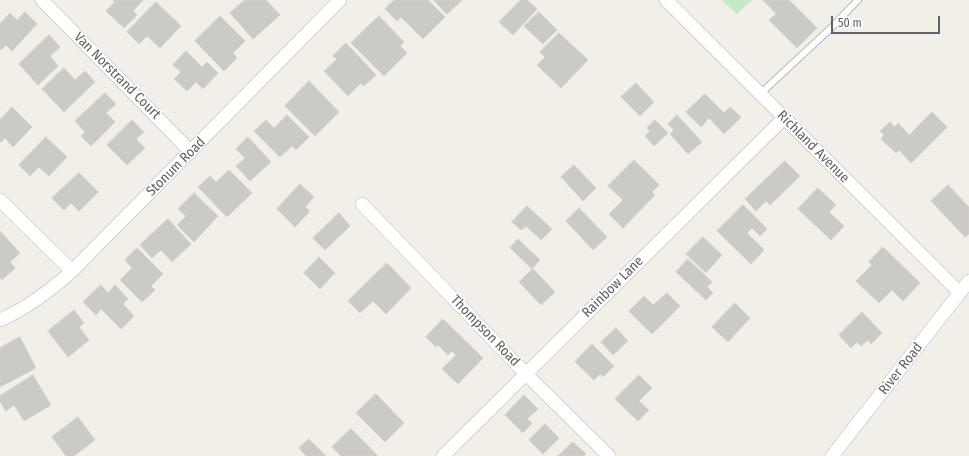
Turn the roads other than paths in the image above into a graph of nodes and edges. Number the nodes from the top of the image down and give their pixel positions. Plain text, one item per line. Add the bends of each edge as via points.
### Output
1 (42, 0) edge
2 (340, 0) edge
3 (666, 0) edge
4 (858, 0) edge
5 (760, 94) junction
6 (784, 118) junction
7 (191, 152) junction
8 (0, 200) edge
9 (362, 204) dead end
10 (72, 271) junction
11 (969, 281) edge
12 (960, 293) junction
13 (0, 320) edge
14 (526, 374) junction
15 (443, 456) edge
16 (609, 456) edge
17 (832, 456) edge

1 - 7 street, Van Norstrand Court
2 - 7 street, Stonum Road
3 - 5 street, Richland Avenue
4 - 5 lane
5 - 6 street, Richland Avenue
6 - 12 street, Richland Avenue
6 - 14 street, Rainbow Lane
7 - 10 street, Stonum Road
8 - 10 street
9 - 14 street, Thompson Road
10 - 13 street, Stonum Road via 39,298
11 - 12 street, River Road
12 - 17 street, River Road
14 - 15 street, Rainbow Lane
14 - 16 street, Thompson Road

